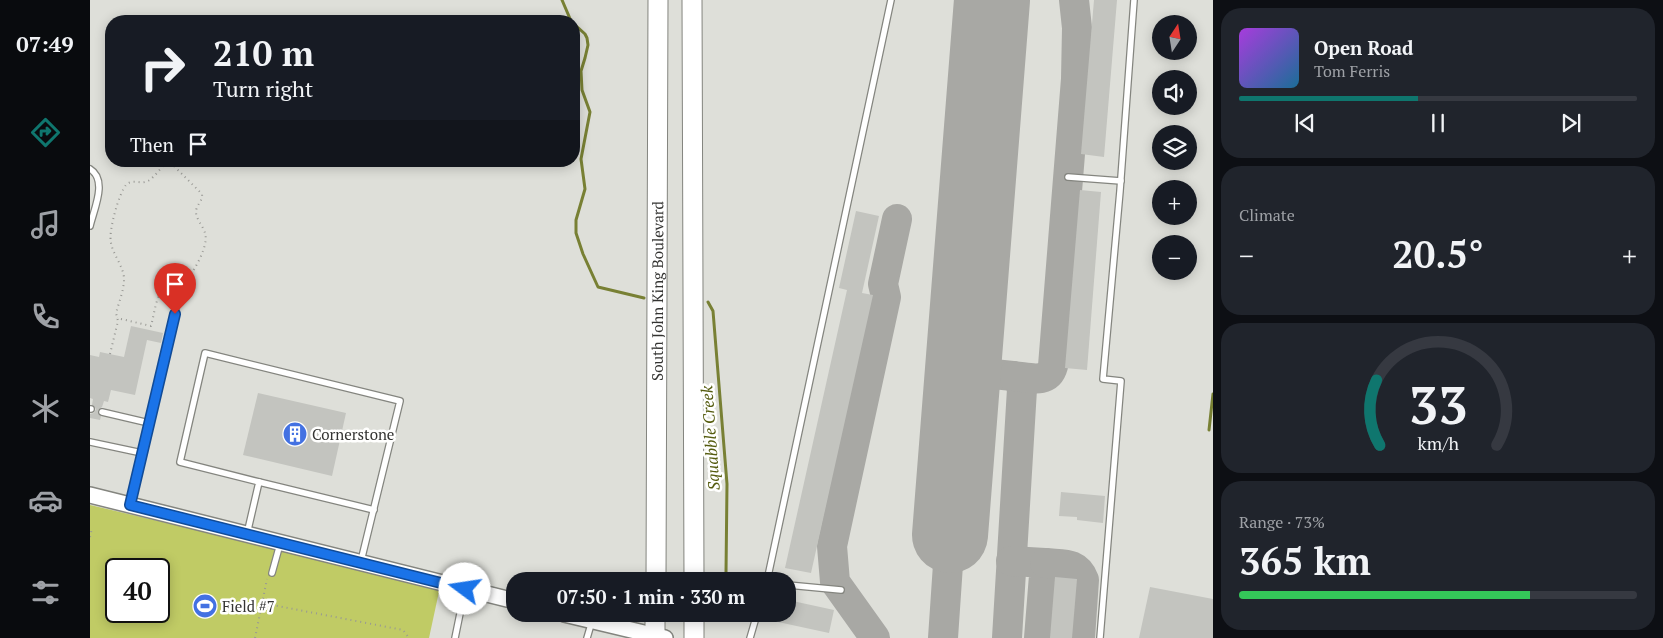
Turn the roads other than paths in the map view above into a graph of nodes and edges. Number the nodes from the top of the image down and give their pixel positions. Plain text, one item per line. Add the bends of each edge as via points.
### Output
1 (658, 0) edge
2 (692, 0) edge
3 (891, 0) edge
4 (1134, 0) edge
5 (90, 169) edge
6 (1068, 178) dead end
7 (1121, 181) junction
8 (90, 226) edge
9 (179, 295) dead end
10 (102, 412) dead end
11 (149, 423) junction
12 (90, 442) edge
13 (142, 453) junction
14 (259, 482) junction
15 (90, 495) edge
16 (130, 505) junction
17 (374, 510) junction
18 (246, 534) junction
19 (280, 542) junction
20 (361, 563) junction
21 (656, 572) edge
22 (694, 572) edge
23 (769, 572) edge
24 (271, 573) road end
25 (796, 586) edge
26 (465, 589) junction
27 (842, 590) dead end
28 (506, 599) edge
29 (592, 622) edge
30 (596, 622) edge
31 (656, 622) edge
32 (694, 622) edge
33 (755, 622) edge
34 (659, 637) edge
35 (455, 638) edge
36 (587, 638) edge
37 (694, 638) edge
38 (750, 638) edge
39 (1100, 638) edge

1 - 21 main road, South John King Boulevard
2 - 22 main road
3 - 23 lane
4 - 7 lane
5 - 8 lane via 97,175 100,185
6 - 7 lane
7 - 39 lane via 1103,379 1121,381
9 - 11 lane
10 - 11 lane
11 - 13 lane
12 - 13 lane
13 - 16 lane
14 - 17 lane
14 - 17 lane via 180,462 205,354 400,401
14 - 18 lane
15 - 16 street
16 - 18 street
17 - 20 lane
18 - 19 street
19 - 20 street
19 - 24 lane
20 - 26 street
25 - 27 lane
26 - 28 street
26 - 35 lane
29 - 36 lane
30 - 34 street
31 - 34 main road
32 - 37 main road
33 - 38 lane

